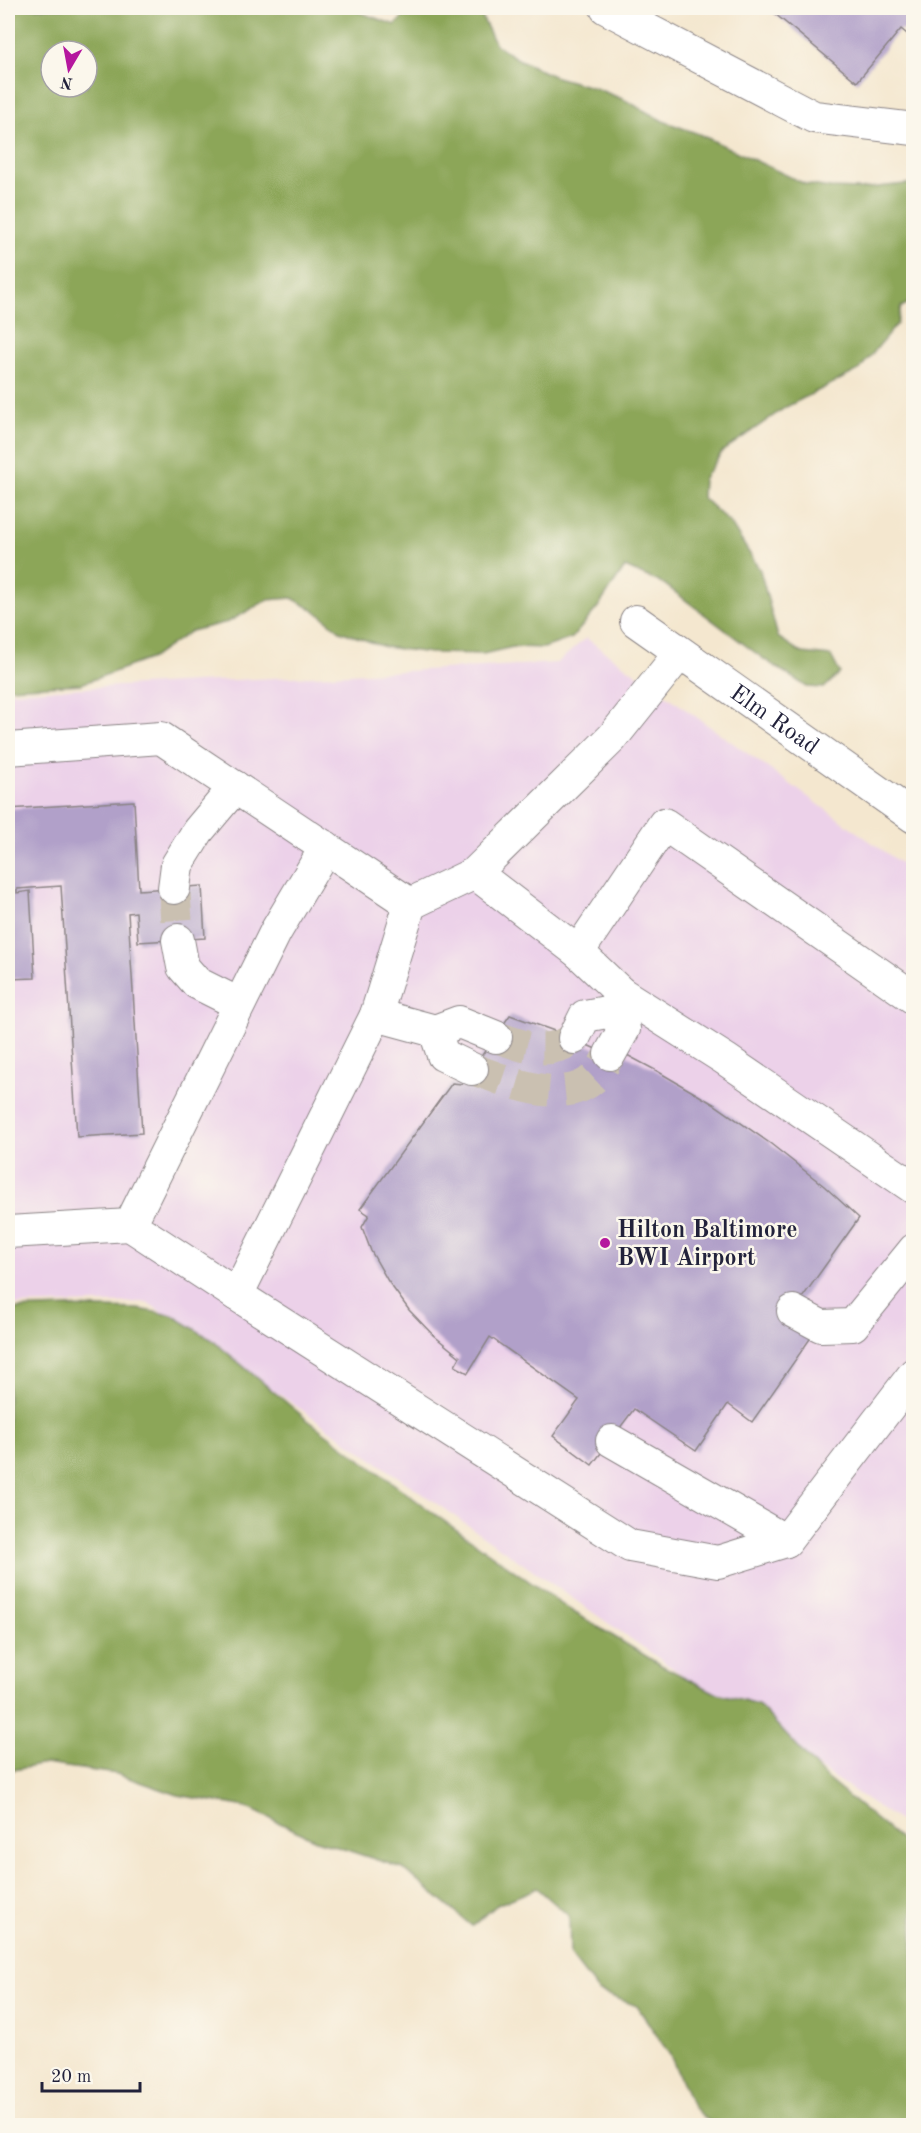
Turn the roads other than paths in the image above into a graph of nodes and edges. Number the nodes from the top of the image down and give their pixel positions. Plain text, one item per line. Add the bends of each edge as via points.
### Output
1 (606, 8) edge
2 (914, 129) edge
3 (636, 621) dead end
4 (680, 653) junction
5 (8, 749) edge
6 (235, 787) junction
7 (914, 818) edge
8 (326, 847) junction
9 (476, 873) junction
10 (174, 888) tunnel mouth
11 (410, 904) junction
12 (178, 940) tunnel mouth
13 (578, 952) junction
14 (914, 998) edge
15 (617, 1002) junction
16 (239, 1004) junction
17 (376, 1015) junction
18 (435, 1032) junction
19 (496, 1036) tunnel mouth
20 (574, 1038) tunnel mouth
21 (609, 1054) tunnel mouth
22 (472, 1069) tunnel mouth
23 (914, 1188) edge
24 (130, 1225) junction
25 (8, 1232) edge
26 (914, 1250) edge
27 (237, 1294) junction
28 (793, 1311) dead end
29 (914, 1374) edge
30 (612, 1441) dead end
31 (786, 1541) junction

1 - 2 street via 814,117
3 - 4 street, Elm Road
4 - 7 street, Elm Road
4 - 9 street via 612,738
5 - 6 street via 161,738
6 - 8 street
6 - 10 street via 198,831 177,865
8 - 11 street
8 - 16 street via 276,931
9 - 11 street
9 - 13 street
11 - 17 street
12 - 16 street via 183,967 197,983
13 - 14 street via 664,824
13 - 15 street
15 - 20 street via 585,1016
15 - 21 street via 624,1029
15 - 23 street via 725,1059
16 - 24 street
17 - 18 street
17 - 27 street
18 - 19 street via 459,1022
18 - 22 street via 443,1055
24 - 25 street
24 - 27 street
26 - 28 street via 854,1325 821,1326
27 - 31 street via 630,1546 718,1562
29 - 31 street
30 - 31 street

